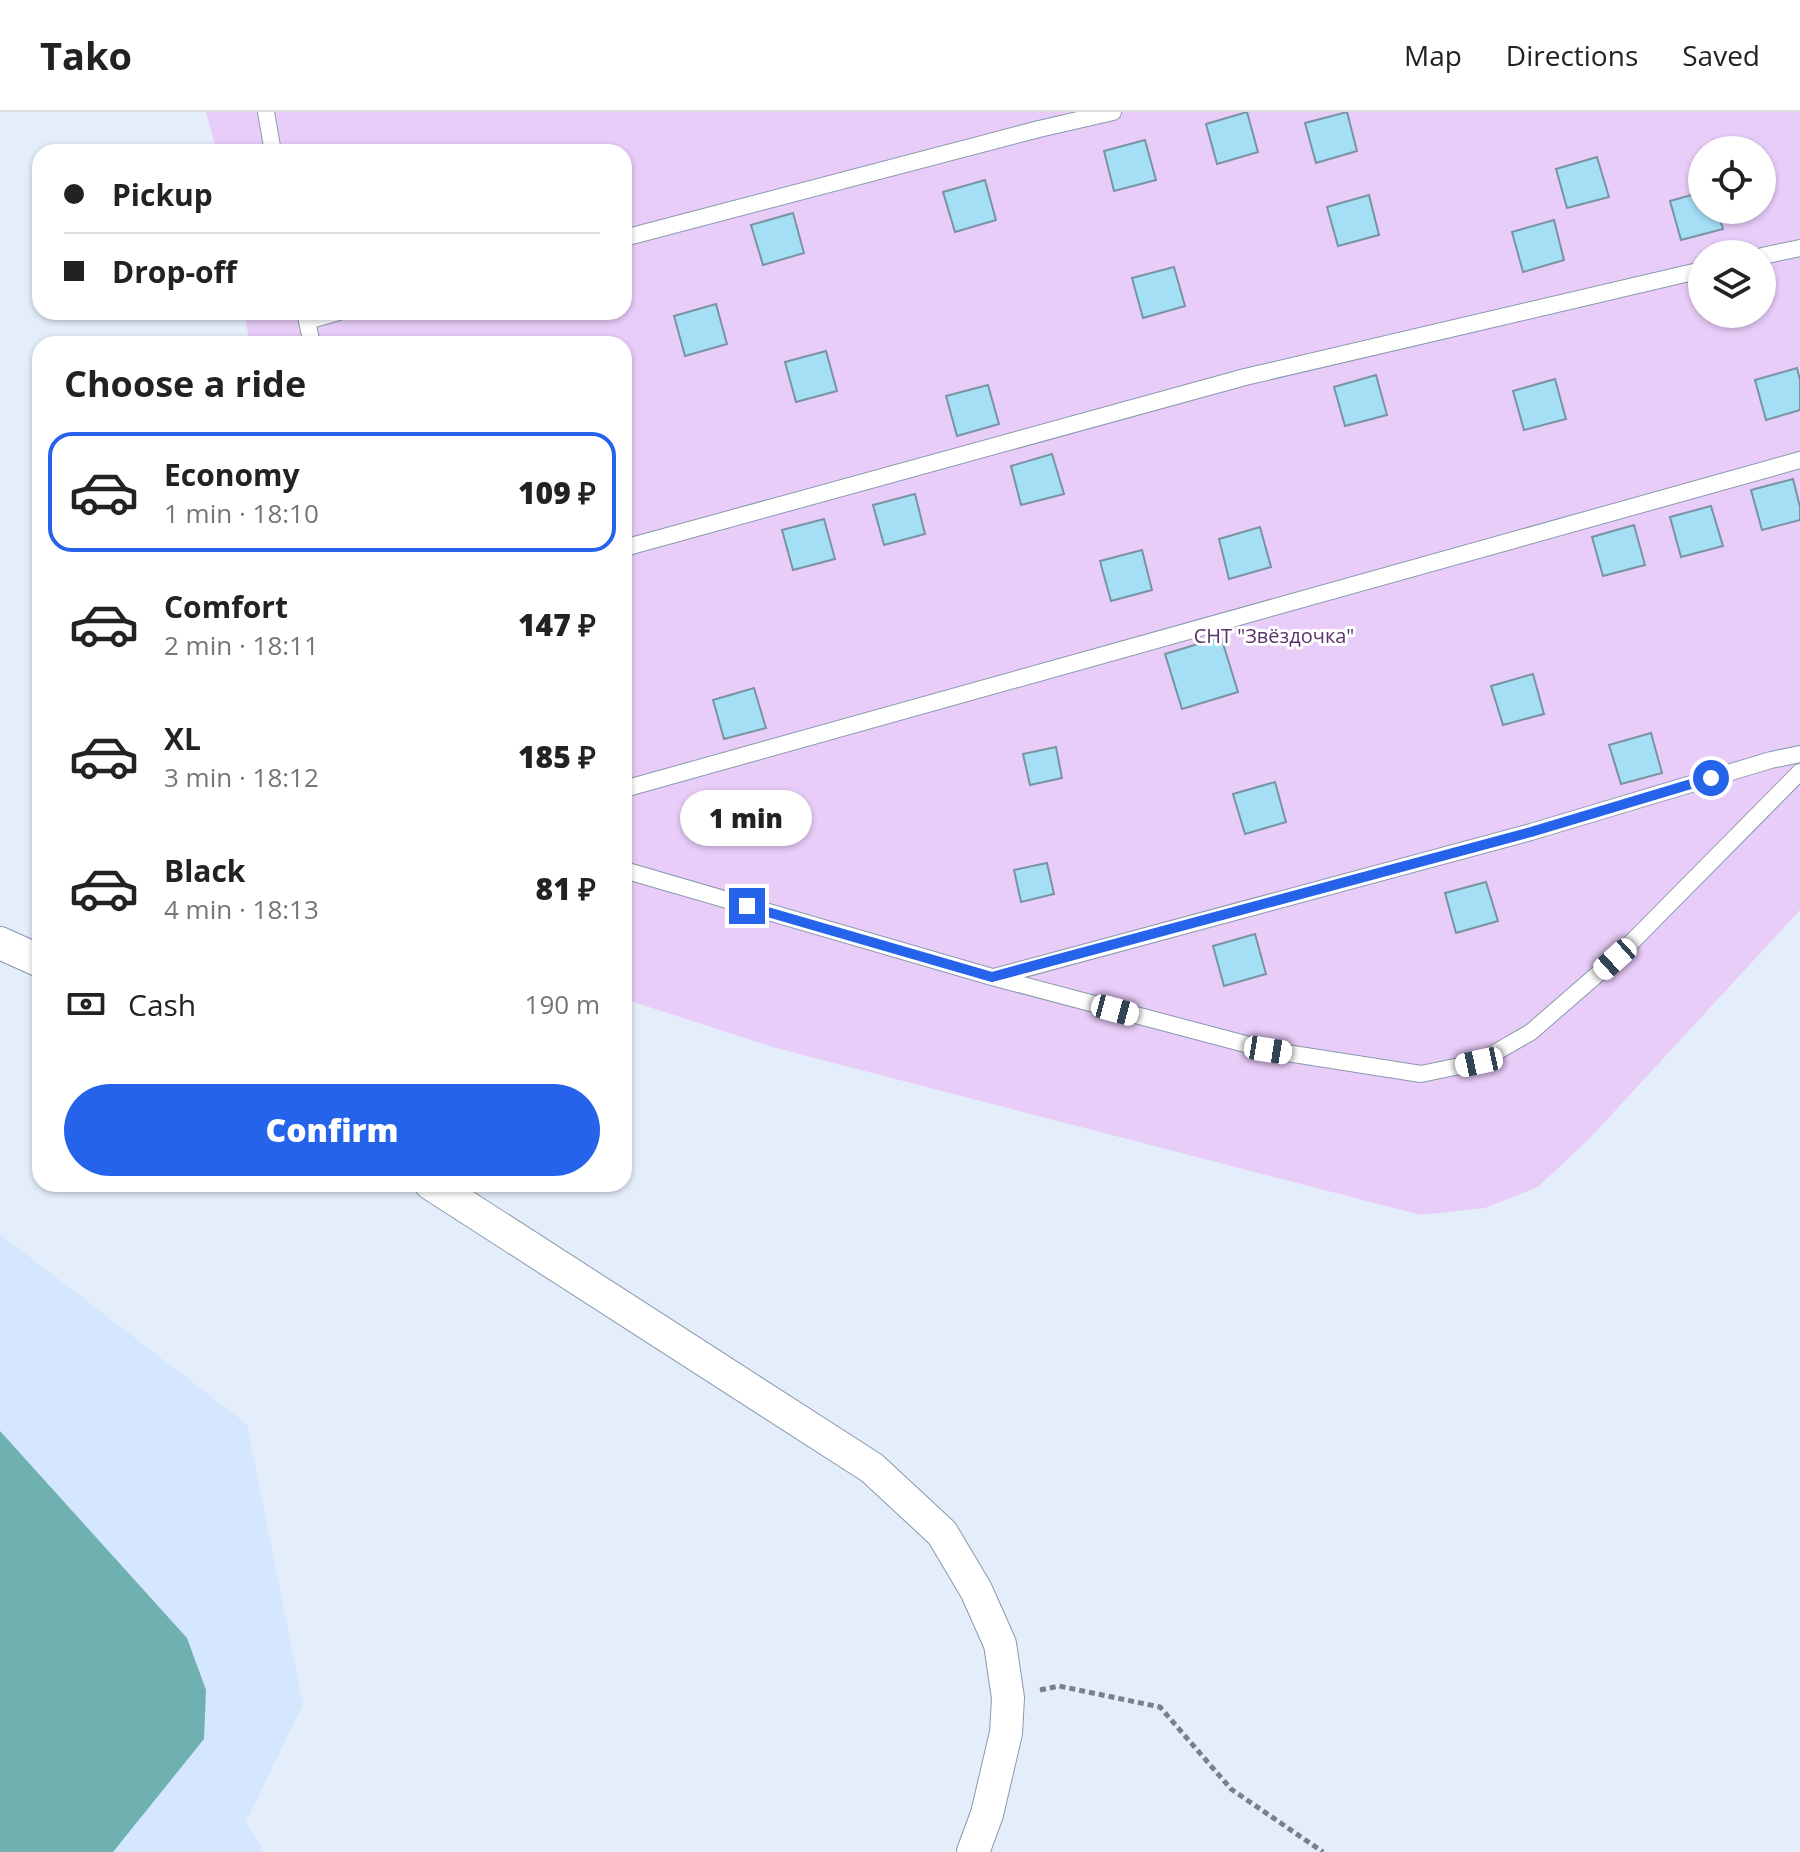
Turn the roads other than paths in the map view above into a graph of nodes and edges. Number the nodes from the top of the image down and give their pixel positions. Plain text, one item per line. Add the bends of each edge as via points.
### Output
1 (266, 112) edge
2 (1113, 112) edge
3 (272, 144) edge
4 (632, 236) edge
5 (1800, 248) edge
6 (1776, 253) edge
7 (1688, 273) edge
8 (1800, 460) edge
9 (632, 546) edge
10 (1800, 754) edge
11 (1800, 772) edge
12 (632, 787) edge
13 (632, 872) edge
14 (0, 943) edge
15 (32, 957) edge
16 (992, 977) junction
17 (443, 1192) edge
18 (973, 1852) edge

1 - 3 lane
2 - 4 lane
5 - 6 lane
7 - 9 lane via 1245,377
8 - 12 lane
10 - 16 lane
11 - 16 lane via 1615,959 1531,1032 1479,1062 1421,1074 1268,1050
13 - 16 lane
14 - 15 street
17 - 18 street via 872,1468 942,1533 1000,1644 1008,1698 1003,1746

